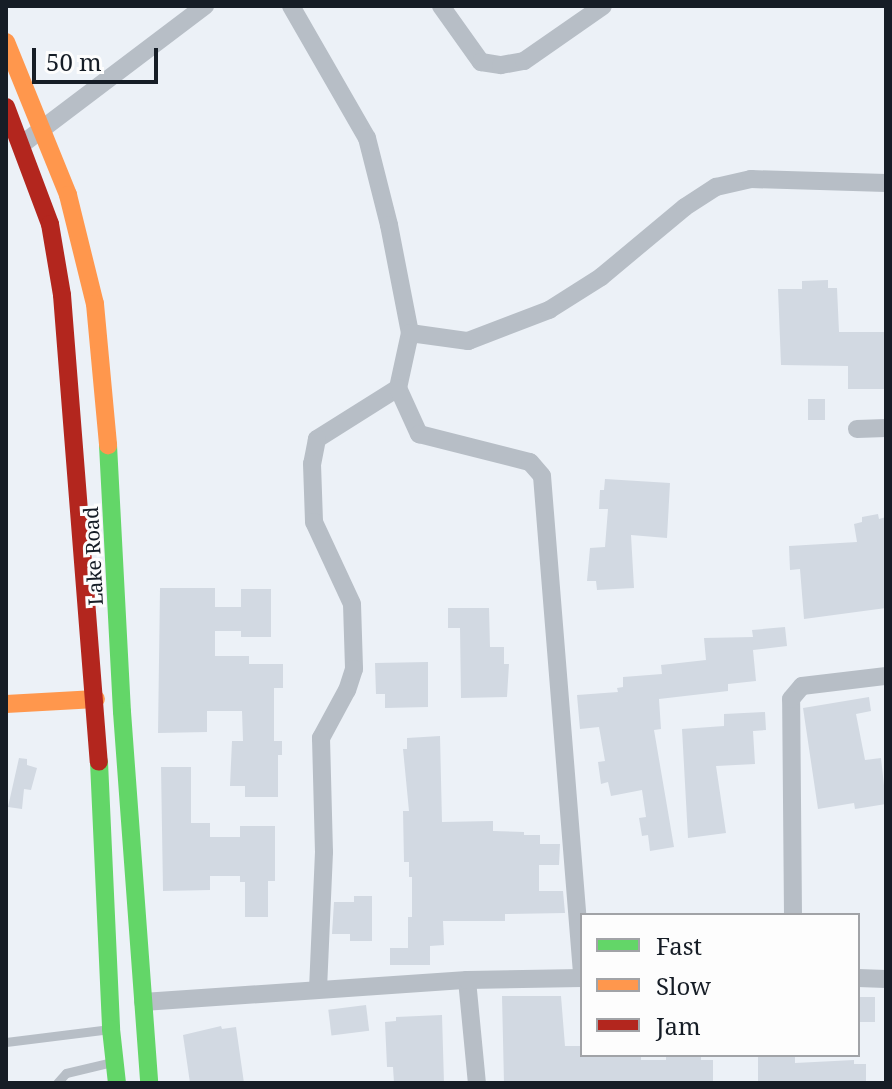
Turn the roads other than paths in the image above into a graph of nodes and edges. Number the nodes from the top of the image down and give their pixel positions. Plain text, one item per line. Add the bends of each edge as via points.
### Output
1 (205, 6) edge
2 (291, 6) edge
3 (441, 6) edge
4 (603, 6) edge
5 (6, 42) edge
6 (6, 107) edge
7 (43, 131) junction
8 (21, 145) junction
9 (886, 183) edge
10 (410, 333) junction
11 (398, 388) junction
12 (886, 428) edge
13 (857, 429) dead end
14 (886, 676) edge
15 (96, 699) junction
16 (6, 704) edge
17 (793, 913) edge
18 (580, 951) edge
19 (580, 976) edge
20 (860, 978) edge
21 (886, 979) edge
22 (467, 980) junction
23 (318, 989) junction
24 (143, 1002) junction
25 (111, 1029) junction
26 (6, 1042) edge
27 (115, 1061) junction
28 (57, 1083) edge
29 (117, 1083) edge
30 (149, 1083) edge
31 (477, 1083) edge

1 - 7 street
2 - 10 street via 367,138
3 - 4 street via 481,62 501,65 524,61
5 - 7 main road, Lake Road
6 - 8 main road, Lake Road
7 - 8 street
7 - 24 main road, Lake Road via 68,195 95,304 113,506
8 - 15 main road, Lake Road via 58,258
9 - 10 street via 751,179 716,187 601,277 549,310 468,341
10 - 11 street
11 - 18 street via 419,434 530,462 542,476
11 - 23 street via 317,439 312,464 314,522 352,604 354,669 321,738 324,852
12 - 13 street
14 - 17 street via 802,686 791,699
15 - 16 main road
15 - 25 main road, Lake Road
19 - 22 street
20 - 21 street
22 - 23 street
22 - 31 street
23 - 24 street
24 - 30 main road, Lake Road
25 - 26 lane
25 - 27 main road, Lake Road
27 - 28 lane via 66,1073
27 - 29 main road, Lake Road

